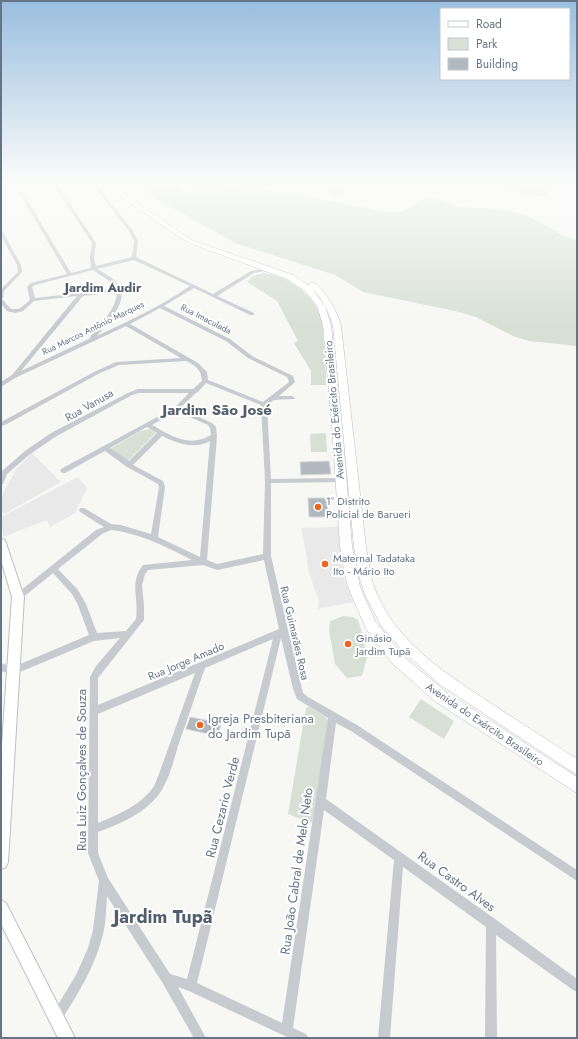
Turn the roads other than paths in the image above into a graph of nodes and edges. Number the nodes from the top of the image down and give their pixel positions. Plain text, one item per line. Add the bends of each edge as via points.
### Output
1 (43, 229) edge
2 (85, 229) edge
3 (130, 229) edge
4 (173, 229) edge
5 (182, 229) edge
6 (1, 232) edge
7 (134, 258) junction
8 (253, 268) junction
9 (94, 269) junction
10 (273, 271) junction
11 (289, 271) junction
12 (70, 275) junction
13 (192, 287) junction
14 (119, 290) junction
15 (81, 295) junction
16 (213, 296) junction
17 (1, 300) edge
18 (33, 300) junction
19 (160, 306) junction
20 (252, 314) dead end
21 (104, 323) junction
22 (126, 324) junction
23 (117, 327) junction
24 (92, 339) junction
25 (188, 359) junction
26 (13, 377) junction
27 (206, 381) junction
28 (1, 385) edge
29 (196, 391) junction
30 (273, 398) junction
31 (292, 398) dead end
32 (264, 404) junction
33 (176, 409) junction
34 (3, 424) dead end
35 (148, 425) junction
36 (162, 432) junction
37 (214, 436) junction
38 (106, 448) junction
39 (128, 465) junction
40 (63, 471) dead end
41 (3, 473) edge
42 (340, 480) junction
43 (353, 480) junction
44 (268, 481) junction
45 (1, 482) edge
46 (82, 510) dead end
47 (110, 526) junction
48 (154, 538) junction
49 (1, 543) edge
50 (267, 556) junction
51 (203, 562) junction
52 (54, 569) junction
53 (18, 597) junction
54 (281, 632) junction
55 (129, 634) junction
56 (94, 638) junction
57 (1, 667) edge
58 (201, 667) junction
59 (13, 671) junction
60 (95, 711) junction
61 (333, 716) junction
62 (4, 753) edge
63 (577, 768) edge
64 (577, 786) edge
65 (320, 801) junction
66 (94, 829) junction
67 (399, 857) junction
68 (1, 862) edge
69 (577, 876) edge
70 (104, 881) junction
71 (1, 908) edge
72 (491, 923) junction
73 (166, 978) junction
74 (191, 986) junction
75 (577, 986) edge
76 (57, 1017) junction
77 (287, 1030) junction
78 (67, 1038) edge
79 (200, 1038) edge
80 (302, 1038) edge
81 (384, 1038) edge
82 (491, 1038) edge

1 - 12 street
2 - 9 street via 94,243
3 - 7 street via 136,241
4 - 8 main road, Avenida do Exército Brasileiro via 189,241
5 - 11 main road, Avenida do Exército Brasileiro via 200,240
6 - 17 street via 19,265 20,272 2,291
7 - 9 street
7 - 13 street
8 - 10 main road, Avenida do Exército Brasileiro
8 - 16 street
9 - 12 street
9 - 14 street
10 - 11 main road
10 - 42 main road, Avenida do Exército Brasileiro via 290,277 307,288 321,306 337,426
11 - 43 main road, Avenida do Exército Brasileiro via 302,277 321,292 334,316
12 - 18 street via 30,285
13 - 16 street
13 - 19 street, Rua Marcos Antônio Marques
14 - 15 street
14 - 21 street via 120,299
15 - 18 street
15 - 26 street
16 - 20 street
17 - 18 street via 9,310 15,311 21,310
19 - 22 street, Rua Marcos Antônio Marques
19 - 30 street, Rua Imaculada via 228,340 250,357 290,376 292,382
21 - 23 street
21 - 24 street
22 - 23 street, Rua Marcos Antônio Marques
22 - 25 street
23 - 24 street, Rua Marcos Antônio Marques
24 - 26 street, Rua Marcos Antônio Marques
25 - 27 street via 201,368
25 - 34 street via 118,363
26 - 28 street, Rua Marcos Antônio Marques
27 - 29 street
27 - 32 street
29 - 33 street
29 - 41 street, Rua Vanusa via 130,394 53,435
30 - 31 street
30 - 32 street, Rua Imaculada
32 - 44 street, Rua Guimarães Rosa
33 - 35 street
33 - 37 street via 210,424
35 - 36 street
35 - 38 street
36 - 37 street via 191,444 205,442
36 - 39 street
37 - 51 street
38 - 39 street
38 - 40 street
39 - 48 street via 161,483
41 - 45 street
42 - 43 street
42 - 44 street
42 - 64 main road, Avenida do Exército Brasileiro via 346,546 354,587 370,625 383,643 441,697
43 - 63 main road, Avenida do Exército Brasileiro via 366,581 384,618 405,646 444,680
44 - 50 street, Rua Guimarães Rosa
46 - 47 street
47 - 48 street
47 - 52 street
48 - 51 street
49 - 53 main road
50 - 51 street, Rua Luiz Gonçalves de Souza via 217,567
50 - 54 street, Rua Guimarães Rosa
51 - 55 street, Rua Luiz Gonçalves de Souza via 146,567 138,578 142,611 140,620
52 - 53 street
52 - 56 street via 82,604
53 - 59 main road
54 - 58 street, Rua Jorge Amado
54 - 61 street, Rua Guimarães Rosa via 300,696
54 - 74 street, Rua Cezario Verde
55 - 56 street
55 - 60 street, Rua Luiz Gonçalves de Souza via 94,677
56 - 59 street
57 - 59 street
58 - 60 street, Rua Jorge Amado
58 - 66 street via 163,777 156,790 132,811
59 - 62 main road
60 - 66 street, Rua Luiz Gonçalves de Souza
61 - 65 street, Rua João Cabral de Melo Neto
61 - 69 street, Rua Guimarães Rosa
62 - 68 main road
65 - 67 street, Rua Castro Alves
65 - 77 street, Rua João Cabral de Melo Neto
66 - 70 street, Rua Luiz Gonçalves de Souza via 93,853
67 - 72 street, Rua Castro Alves
67 - 81 street
70 - 73 street, Rua Luiz Gonçalves de Souza
70 - 76 street via 97,936 90,959
71 - 76 main road
72 - 75 street, Rua Castro Alves
72 - 82 street
73 - 74 street
73 - 79 street, Rua Luiz Gonçalves de Souza
74 - 77 street
76 - 78 main road
77 - 80 street

